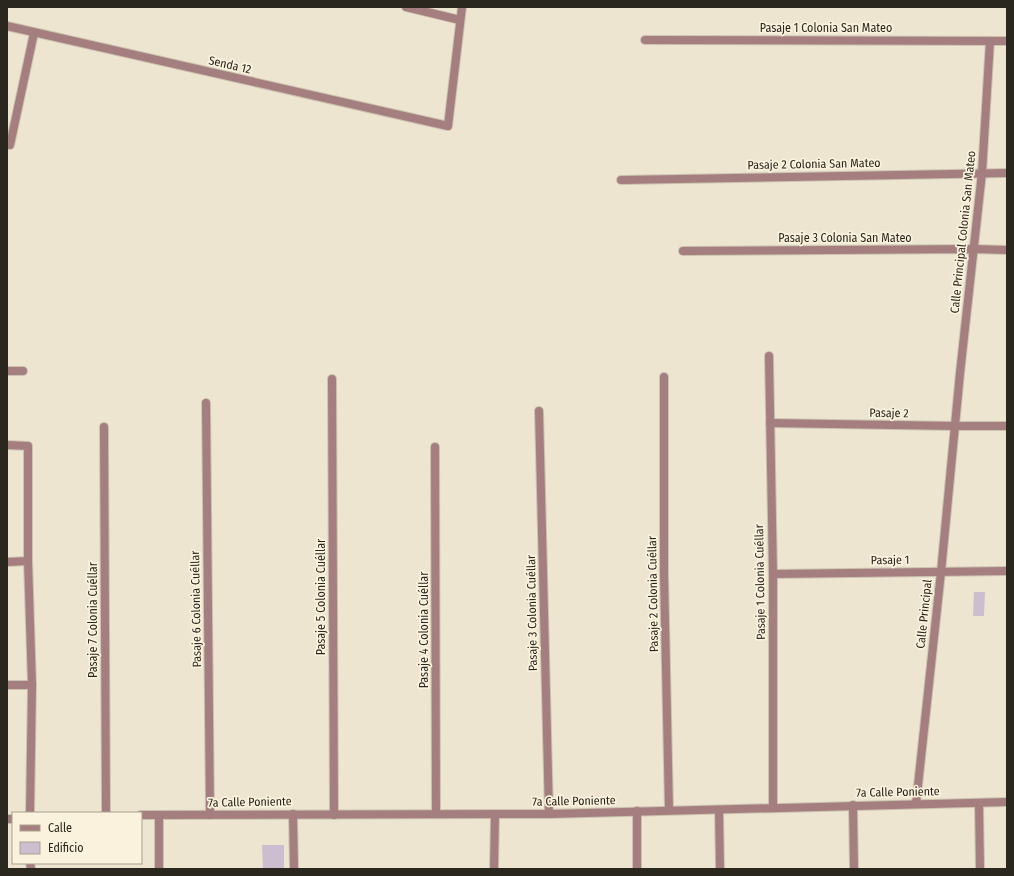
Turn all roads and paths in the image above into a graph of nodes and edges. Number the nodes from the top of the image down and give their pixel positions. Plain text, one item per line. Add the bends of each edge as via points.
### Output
1 (406, 7) edge
2 (462, 7) edge
3 (460, 20) junction
4 (7, 26) edge
5 (34, 32) junction
6 (645, 40) dead end
7 (990, 41) junction
8 (1007, 41) edge
9 (10, 145) dead end
10 (982, 173) junction
11 (1007, 173) edge
12 (621, 180) dead end
13 (974, 249) junction
14 (1007, 250) edge
15 (683, 251) dead end
16 (769, 356) dead end
17 (7, 371) edge
18 (23, 371) dead end
19 (664, 377) dead end
20 (332, 379) dead end
21 (206, 403) dead end
22 (539, 410) dead end
23 (770, 423) junction
24 (955, 426) junction
25 (1007, 426) edge
26 (104, 427) dead end
27 (7, 445) edge
28 (436, 447) dead end
29 (28, 561) junction
30 (7, 562) edge
31 (1007, 571) edge
32 (941, 572) junction
33 (773, 574) junction
34 (7, 685) edge
35 (32, 685) junction
36 (1007, 802) edge
37 (979, 803) junction
38 (916, 804) junction
39 (853, 805) junction
40 (773, 808) junction
41 (669, 810) junction
42 (718, 810) junction
43 (638, 811) junction
44 (30, 812) edge
45 (106, 812) edge
46 (293, 814) junction
47 (436, 814) junction
48 (495, 814) junction
49 (549, 814) junction
50 (142, 815) edge
51 (158, 815) junction
52 (210, 815) junction
53 (334, 815) junction
54 (159, 869) edge
55 (294, 869) edge
56 (494, 869) edge
57 (637, 869) edge
58 (720, 869) edge
59 (854, 869) edge
60 (980, 869) edge

1 - 3 street
2 - 3 street
3 - 5 street, Senda 12 via 448,126
4 - 5 street, Senda 12
5 - 9 street
6 - 7 street, Pasaje 1 Colonia San Mateo
7 - 8 street, Pasaje 1 Colonia San Mateo
7 - 10 street, Calle Principal Colonia San Mateo
10 - 11 street, Pasaje 2 Colonia San Mateo
10 - 12 street, Pasaje 2 Colonia San Mateo
10 - 13 street, Calle Principal Colonia San Mateo
13 - 14 street, Pasaje 3 Colonia San Mateo
13 - 15 street, Pasaje 3 Colonia San Mateo
13 - 24 street, Calle Principal Colonia San Mateo
16 - 23 street, Pasaje 1 Colonia Cuéllar
17 - 18 street
19 - 41 street, Pasaje 2 Colonia Cuéllar via 664,573
20 - 53 street, Pasaje 5 Colonia Cuéllar
21 - 52 street, Pasaje 6 Colonia Cuéllar
22 - 49 street, Pasaje 3 Colonia Cuéllar
23 - 24 street, Pasaje 2
23 - 33 street, Pasaje 1 Colonia Cuéllar
24 - 25 street, Pasaje 2
24 - 32 street, Calle Principal
26 - 45 street, Pasaje 7 Colonia Cuéllar
27 - 29 street via 28,446
28 - 47 street, Pasaje 4 Colonia Cuéllar
29 - 30 street
29 - 35 street
31 - 32 street, Pasaje 1
32 - 33 street, Pasaje 1
32 - 38 street, Calle Principal
33 - 40 street, Pasaje 1 Colonia Cuéllar
34 - 35 street
35 - 44 street
36 - 37 street, 7a Calle Poniente
37 - 38 street, 7a Calle Poniente
37 - 60 street
38 - 39 street, 7a Calle Poniente
39 - 40 street, 7a Calle Poniente
39 - 59 street
40 - 42 street, 7a Calle Poniente
41 - 42 street, 7a Calle Poniente
41 - 43 street, 7a Calle Poniente
42 - 58 street
43 - 49 street, 7a Calle Poniente
43 - 57 street
46 - 52 street, 7a Calle Poniente
46 - 53 street, 7a Calle Poniente
46 - 55 street
47 - 48 street, 7a Calle Poniente
47 - 53 street, 7a Calle Poniente
48 - 49 street, 7a Calle Poniente
48 - 56 street
50 - 51 street, 7a Calle Poniente
51 - 52 street, 7a Calle Poniente
51 - 54 street

